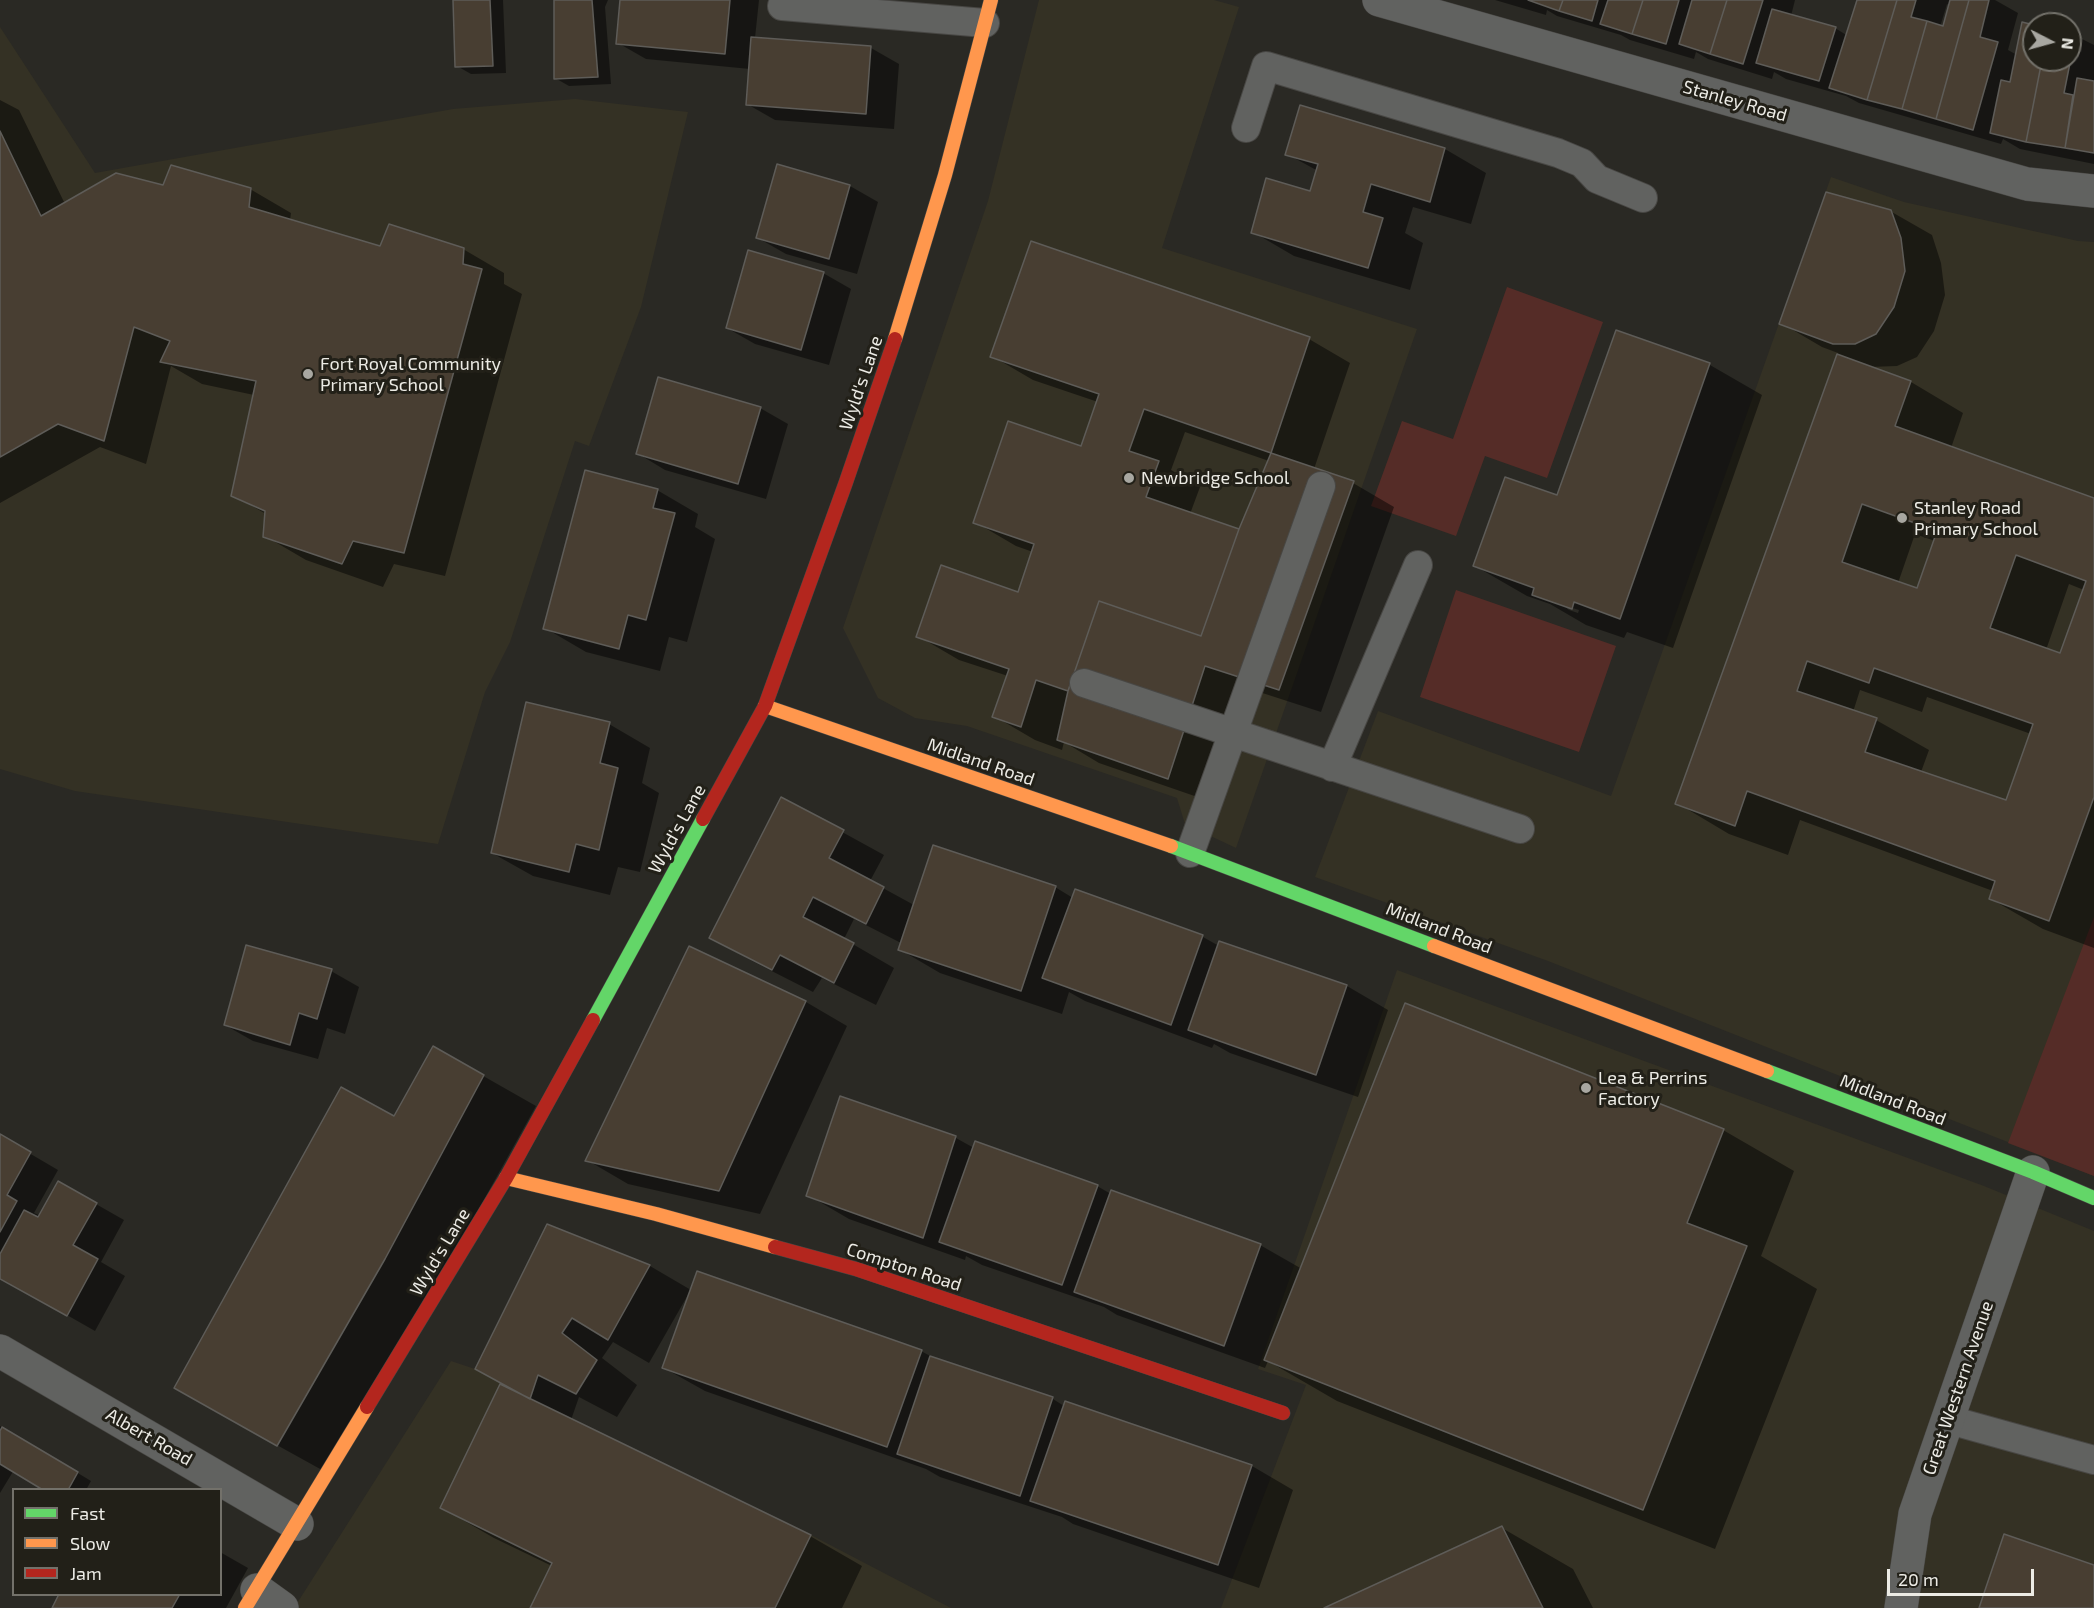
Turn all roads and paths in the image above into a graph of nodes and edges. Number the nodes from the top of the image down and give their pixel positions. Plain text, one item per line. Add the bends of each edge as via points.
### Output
1 (1379, 0) edge
2 (782, 6) dead end
3 (988, 11) edge
4 (1246, 128) dead end
5 (2094, 191) edge
6 (1643, 198) dead end
7 (1322, 486) dead end
8 (1418, 565) dead end
9 (1084, 683) dead end
10 (765, 706) junction
11 (1232, 733) junction
12 (1332, 766) junction
13 (1520, 829) dead end
14 (1190, 853) junction
15 (2033, 1172) junction
16 (506, 1178) junction
17 (2094, 1198) edge
18 (0, 1351) edge
19 (1283, 1413) dead end
20 (1947, 1419) junction
21 (2094, 1460) edge
22 (297, 1524) junction
23 (261, 1602) edge
24 (1901, 1608) edge

1 - 5 street, Stanley Road via 2027,184
2 - 3 lane
3 - 10 main road, Wyld's Lane via 901,320
4 - 6 lane via 1266,66 1558,153 1582,163 1597,179
7 - 11 lane
8 - 12 lane
9 - 11 lane
10 - 14 main road, Midland Road
10 - 16 main road, Wyld's Lane
11 - 12 lane
11 - 14 lane
12 - 13 lane
14 - 15 main road, Midland Road
15 - 17 main road, Midland Road
15 - 20 street, Great Western Avenue
16 - 19 main road, Compton Road via 856,1269
16 - 22 main road, Wyld's Lane
18 - 22 street, Albert Road
20 - 21 lane
20 - 24 street, Great Western Avenue via 1915,1514
22 - 23 main road, Wyld's Lane

